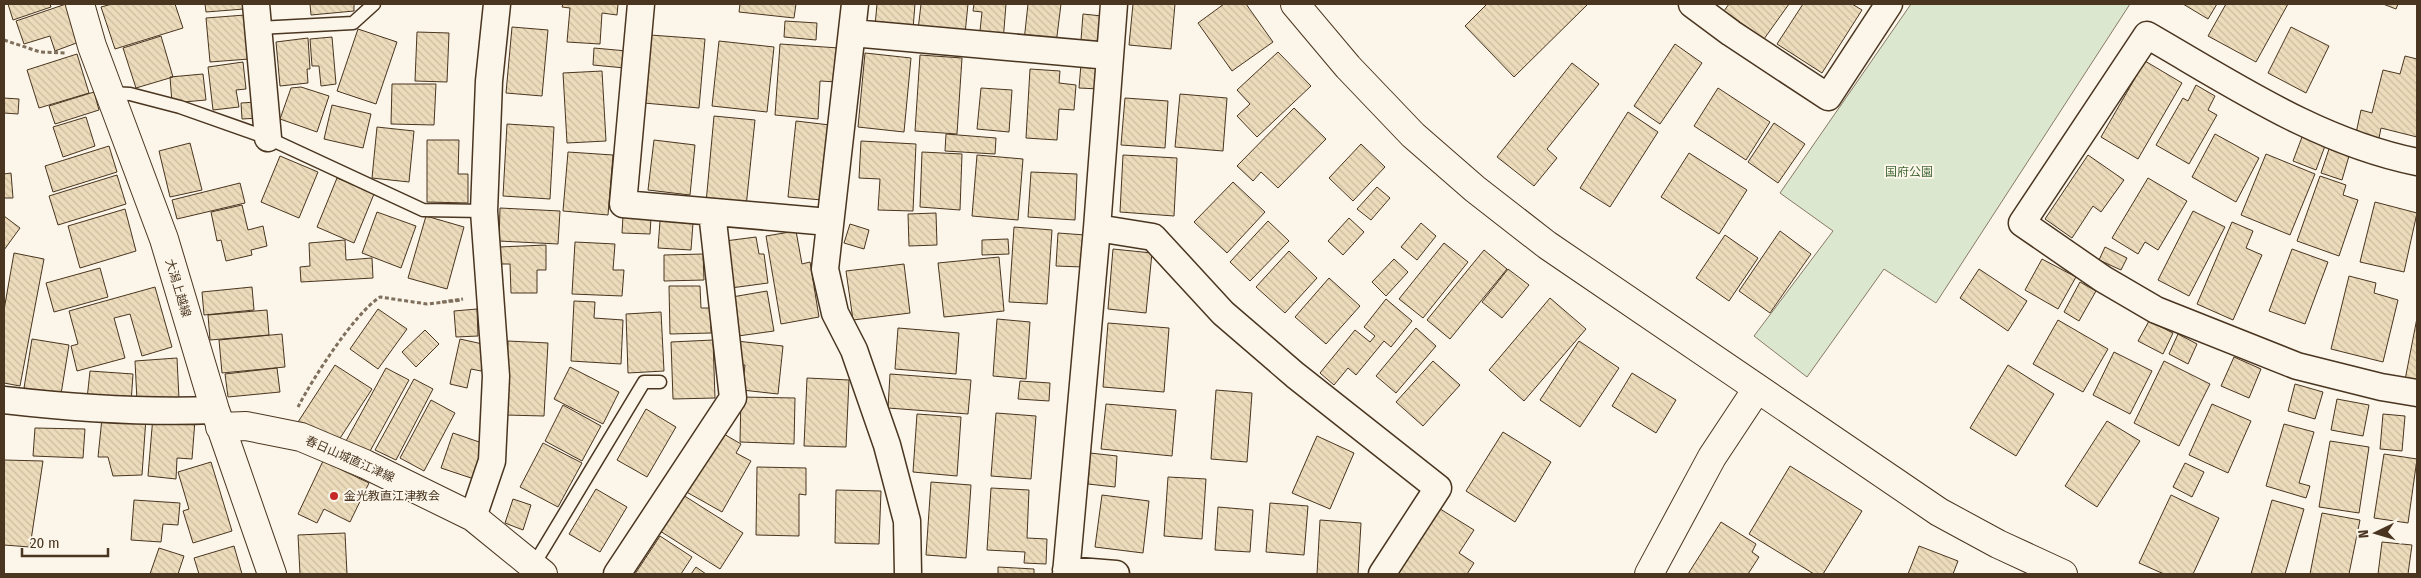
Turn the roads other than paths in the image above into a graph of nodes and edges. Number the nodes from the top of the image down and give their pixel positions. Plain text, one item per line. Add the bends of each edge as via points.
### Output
1 (80, 4) edge
2 (374, 4) edge
3 (497, 4) edge
4 (641, 4) edge
5 (855, 4) edge
6 (1114, 4) edge
7 (1295, 4) edge
8 (1692, 4) edge
9 (1889, 4) edge
10 (257, 16) edge
11 (852, 33) junction
12 (1109, 56) junction
13 (110, 93) junction
14 (268, 138) junction
15 (2417, 162) edge
16 (484, 211) junction
17 (712, 212) junction
18 (829, 222) junction
19 (1098, 228) junction
20 (660, 382) dead end
21 (1757, 389) junction
22 (2417, 393) edge
23 (4, 400) edge
24 (217, 419) junction
25 (472, 517) junction
26 (538, 570) edge
27 (1066, 572) edge
28 (272, 574) edge
29 (617, 574) edge
30 (908, 574) edge
31 (1116, 574) edge
32 (1382, 574) edge
33 (1648, 574) edge
34 (2063, 574) edge

1 - 13 street, 大潟上越線
2 - 10 lane via 354,23
3 - 16 street via 488,81
4 - 17 street via 623,204
5 - 11 street
6 - 12 street
7 - 21 street via 1348,67 1413,135 1475,189 1547,245
8 - 9 street via 1828,98
10 - 14 street
11 - 12 street
11 - 18 street
12 - 19 street
13 - 14 lane via 130,94 180,107
13 - 24 street, 大潟上越線 via 164,239
14 - 16 lane via 423,210
15 - 22 street via 2359,147 2304,125 2147,35 2022,223 2102,279 2156,310 2297,366
16 - 25 street via 496,376 492,461
17 - 18 street
17 - 29 street via 733,398
18 - 30 street via 825,269 828,289 835,313 867,384 887,445 907,521
19 - 27 street
19 - 32 street via 1153,237 1223,313 1295,375 1438,488
20 - 26 lane via 644,382
21 - 33 street via 1712,457
21 - 34 street via 1939,512
23 - 24 street via 168,412
24 - 25 street, 春日山城直江津線 via 301,437 330,448
24 - 28 street, 大潟上越線
25 - 26 street, 春日山城直江津線
27 - 31 street

